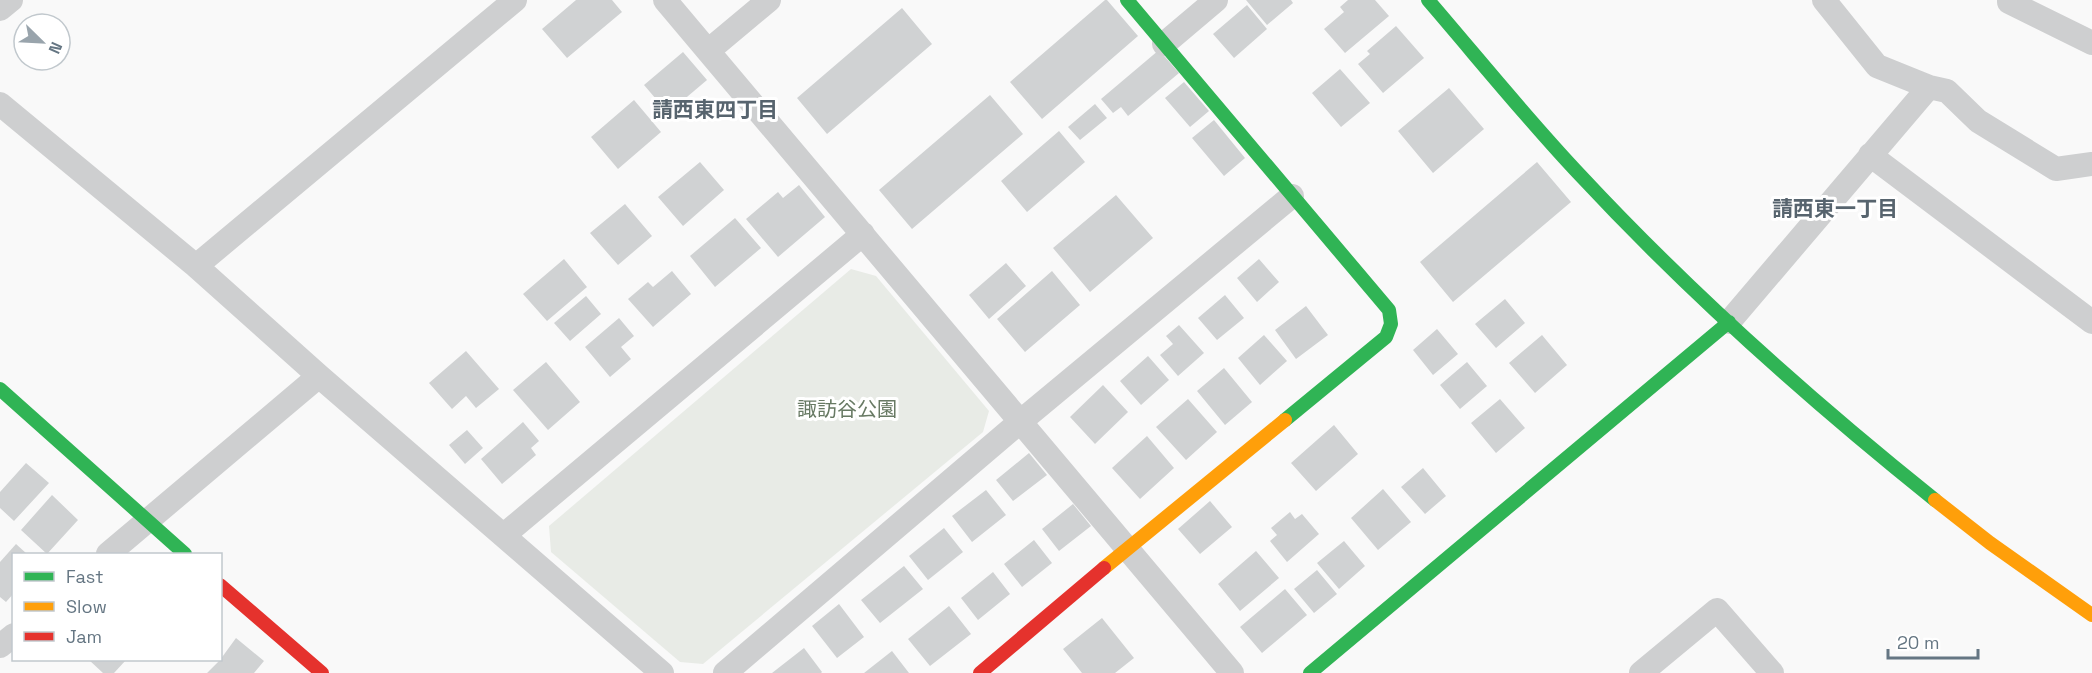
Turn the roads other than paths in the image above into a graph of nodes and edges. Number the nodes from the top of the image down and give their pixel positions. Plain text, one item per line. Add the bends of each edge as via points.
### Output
1 (11, 0) edge
2 (665, 0) edge
3 (768, 0) edge
4 (1127, 0) edge
5 (1216, 0) edge
6 (1428, 0) edge
7 (1824, 0) edge
8 (2008, 0) edge
9 (513, 1) edge
10 (0, 9) edge
11 (2092, 43) edge
12 (1164, 44) junction
13 (708, 51) junction
14 (1929, 87) junction
15 (0, 104) edge
16 (1870, 155) junction
17 (2092, 164) edge
18 (1292, 196) junction
19 (863, 234) junction
20 (196, 266) junction
21 (1729, 322) junction
22 (2092, 322) edge
23 (319, 376) junction
24 (0, 389) edge
25 (1021, 421) junction
26 (147, 522) junction
27 (504, 535) junction
28 (1128, 548) junction
29 (110, 553) edge
30 (183, 553) edge
31 (222, 587) edge
32 (2092, 615) edge
33 (12, 637) edge
34 (0, 646) edge
35 (322, 673) edge
36 (662, 673) edge
37 (725, 673) edge
38 (980, 673) edge
39 (1232, 673) edge
40 (1310, 673) edge
41 (1641, 673) edge
42 (1772, 673) edge

1 - 10 street
2 - 13 street
3 - 13 street
4 - 12 street
5 - 12 street
6 - 21 street via 1579,174
7 - 14 street via 1877,66
8 - 11 street
9 - 20 street
12 - 18 street
13 - 19 street
14 - 16 street
14 - 17 street via 1947,91 1978,121 2056,169
15 - 20 street
16 - 21 street
16 - 22 street
18 - 25 street
18 - 28 street via 1389,310 1391,327 1386,337
19 - 25 street
19 - 27 street
20 - 23 street
21 - 32 street via 1870,448 1990,543
21 - 40 street
23 - 26 street
23 - 27 street
24 - 26 street
25 - 28 street
25 - 37 street
26 - 29 street
26 - 30 street
27 - 36 street
28 - 38 street
28 - 39 street
31 - 35 street
33 - 34 street
41 - 42 street via 1717,610

